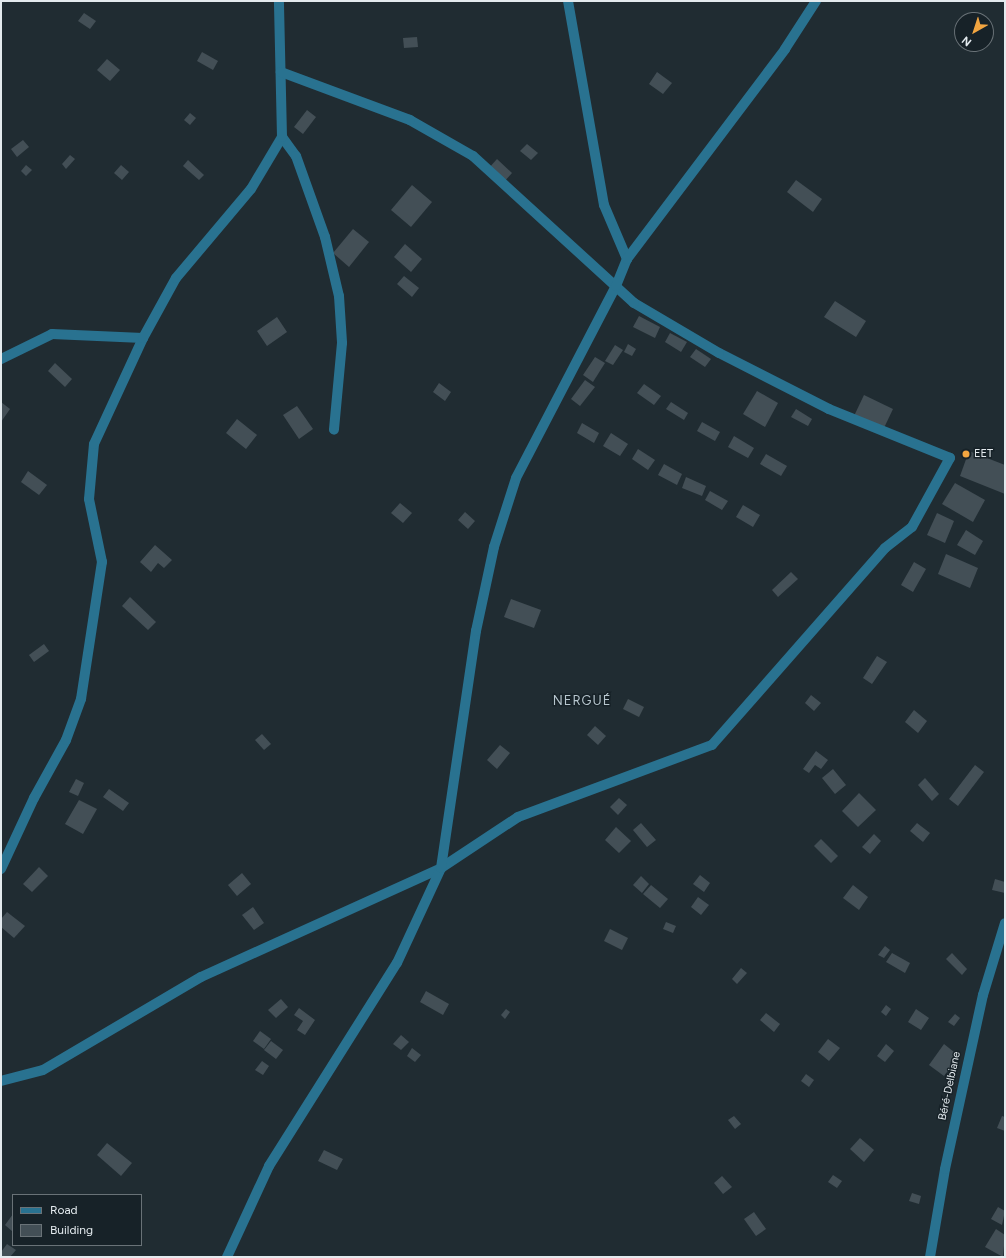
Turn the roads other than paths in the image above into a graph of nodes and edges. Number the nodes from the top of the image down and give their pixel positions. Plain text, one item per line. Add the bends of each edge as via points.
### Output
1 (279, 1) edge
2 (568, 1) edge
3 (816, 1) edge
4 (281, 72) junction
5 (282, 137) junction
6 (627, 259) junction
7 (616, 286) junction
8 (143, 338) junction
9 (1, 359) edge
10 (334, 430) dead end
11 (441, 868) junction
12 (1, 869) edge
13 (1005, 923) edge
14 (1, 1081) edge
15 (227, 1257) edge
16 (930, 1257) edge

1 - 4 street
2 - 6 street via 604,206
3 - 6 street via 784,49
4 - 5 street
4 - 7 street via 410,120 473,156
5 - 8 street via 251,188 176,278
5 - 10 street via 296,156 325,237 339,296 342,343
6 - 7 street
7 - 11 street via 516,478 494,547 476,631
7 - 11 street via 634,303 719,353 829,409 950,458 912,528 885,548 712,745 518,817
8 - 9 street via 52,334
8 - 12 street via 94,444 89,498 102,562 81,699 66,740 34,798
11 - 14 street via 201,978 43,1070
11 - 15 street via 397,963 269,1166
13 - 16 street, Béré-Delbiane via 981,1003 945,1169

